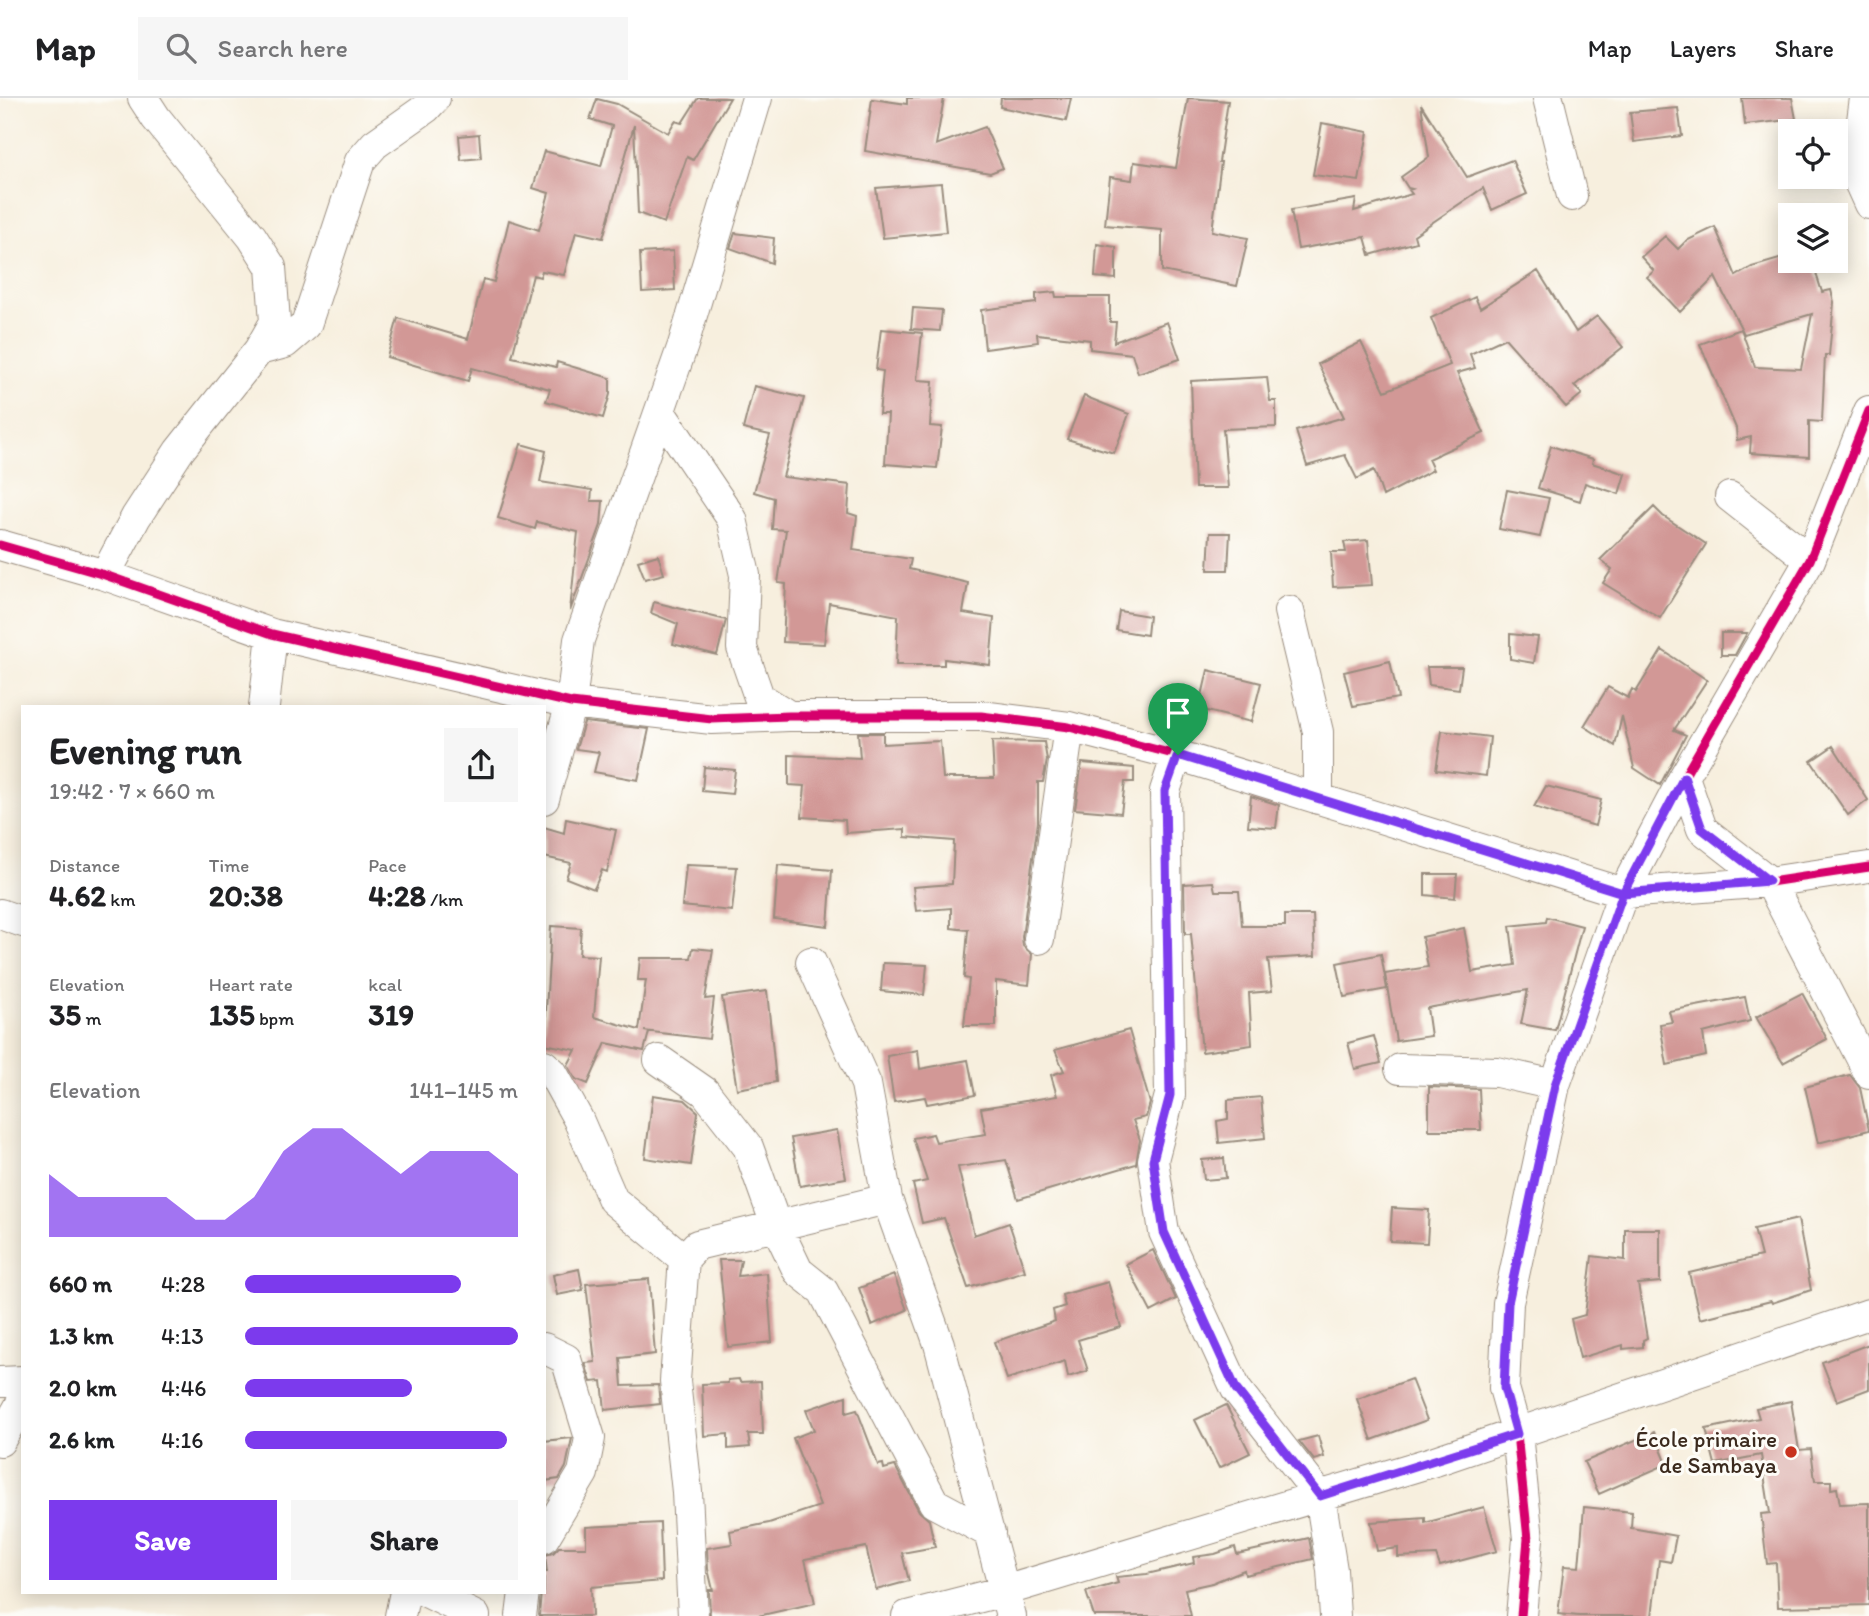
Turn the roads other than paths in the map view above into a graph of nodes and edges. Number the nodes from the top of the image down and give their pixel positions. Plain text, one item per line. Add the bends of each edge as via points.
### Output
1 (143, 98) edge
2 (435, 98) edge
3 (757, 98) edge
4 (1548, 98) edge
5 (1864, 98) edge
6 (1572, 196) dead end
7 (1869, 204) edge
8 (258, 350) junction
9 (1869, 411) edge
10 (660, 412) junction
11 (1730, 497) dead end
12 (0, 545) edge
13 (1810, 560) junction
14 (105, 575) junction
15 (1289, 611) dead end
16 (272, 634) junction
17 (571, 703) junction
18 (264, 705) edge
19 (789, 716) junction
20 (1069, 727) junction
21 (1178, 755) junction
22 (1684, 777) junction
23 (546, 792) edge
24 (1318, 799) junction
25 (1869, 867) edge
26 (1769, 881) junction
27 (1623, 893) junction
28 (0, 915) edge
29 (21, 921) edge
30 (1039, 939) dead end
31 (811, 962) dead end
32 (659, 1060) dead end
33 (546, 1067) edge
34 (1400, 1069) dead end
35 (1869, 1073) edge
36 (1555, 1085) junction
37 (887, 1199) junction
38 (776, 1224) junction
39 (684, 1259) junction
40 (1869, 1314) edge
41 (546, 1349) edge
42 (21, 1381) edge
43 (0, 1382) edge
44 (21, 1404) edge
45 (1517, 1434) junction
46 (0, 1441) edge
47 (1320, 1496) junction
48 (990, 1534) junction
49 (546, 1535) edge
50 (405, 1594) edge
51 (430, 1594) edge
52 (524, 1594) edge
53 (1008, 1604) edge
54 (400, 1616) edge
55 (475, 1616) edge
56 (522, 1616) edge
57 (693, 1616) edge
58 (907, 1616) edge
59 (1335, 1616) edge
60 (1521, 1616) edge

1 - 8 street via 271,267 275,322
2 - 8 street via 360,161 306,325 285,343
3 - 10 street
4 - 6 street
5 - 7 street via 1855,173
8 - 14 street via 179,451
9 - 13 street
10 - 17 street via 579,639
10 - 19 street via 732,519 746,575 742,648 759,697
11 - 13 street
12 - 14 street
13 - 22 street
14 - 16 street
15 - 24 street via 1318,732
16 - 17 street
16 - 18 street
17 - 19 street via 712,719
17 - 23 street
19 - 20 street via 981,716
20 - 21 street
20 - 30 street
21 - 24 street
21 - 47 street via 1165,791 1170,1095 1153,1160 1164,1232 1236,1389
22 - 26 street via 1702,829
22 - 27 street
24 - 27 street
25 - 26 street
26 - 27 street
26 - 35 street
27 - 36 street
28 - 29 street
31 - 37 street via 866,1084
32 - 38 street via 705,1092 748,1147
33 - 39 street via 578,1119 613,1200
34 - 36 street via 1497,1072
36 - 45 street via 1508,1303 1504,1388
37 - 38 street
37 - 48 street via 939,1344
38 - 39 street via 697,1245
38 - 48 street via 798,1271 823,1291 934,1503
39 - 57 street via 676,1381
40 - 45 street
41 - 49 street via 566,1359 590,1438 583,1473
42 - 43 street
44 - 46 street
45 - 47 street
45 - 60 street via 1528,1539
47 - 53 street
47 - 59 street
48 - 53 street
50 - 54 street
51 - 55 street
52 - 56 street
53 - 58 street

